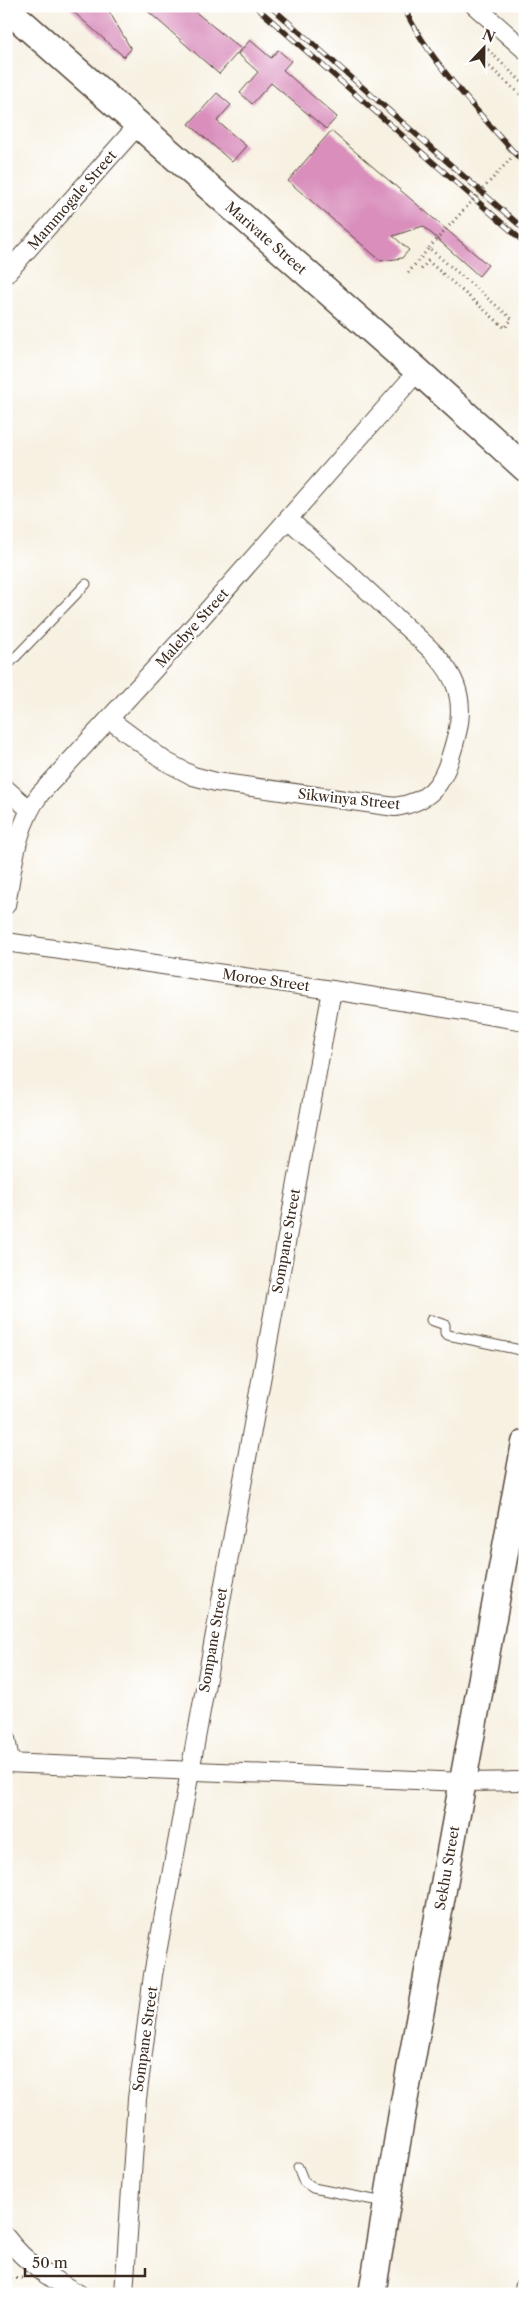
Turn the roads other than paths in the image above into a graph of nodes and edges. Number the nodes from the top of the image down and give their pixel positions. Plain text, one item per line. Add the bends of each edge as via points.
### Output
1 (475, 6) edge
2 (6, 8) edge
3 (493, 12) edge
4 (525, 50) edge
5 (138, 125) junction
6 (6, 274) edge
7 (418, 371) junction
8 (525, 468) edge
9 (288, 519) junction
10 (86, 584) dead end
11 (6, 667) edge
12 (110, 720) junction
13 (6, 789) edge
14 (29, 808) junction
15 (6, 905) edge
16 (6, 942) edge
17 (332, 990) junction
18 (525, 1022) edge
19 (431, 1320) dead end
20 (525, 1351) edge
21 (525, 1443) edge
22 (6, 1738) edge
23 (8, 1762) edge
24 (188, 1771) junction
25 (525, 1781) edge
26 (463, 1782) junction
27 (298, 2167) dead end
28 (387, 2203) junction
29 (6, 2237) edge
30 (525, 2284) edge
31 (79, 2294) edge
32 (124, 2294) edge
33 (372, 2294) edge
34 (523, 2294) edge

1 - 3 street
2 - 5 street, Marivate Street
3 - 4 street
5 - 6 street, Mammogale Street
5 - 7 street, Marivate Street
7 - 8 street, Marivate Street
7 - 9 street, Malebye Street
9 - 12 street, Malebye Street
9 - 12 street, Sikwinya Street via 436,656 451,677 459,704 460,726 445,775 435,788 412,804 396,807 216,782 178,769
10 - 11 lane
12 - 14 street, Malebye Street
13 - 14 street
14 - 15 street, Malebye Street via 20,831
16 - 17 street, Moroe Street
17 - 18 street, Moroe Street
17 - 24 street, Sompane Street
19 - 20 lane via 445,1324 448,1335
21 - 26 street, Sekhu Street
22 - 23 street
23 - 24 street
24 - 26 street
24 - 32 street, Sompane Street via 153,1975 137,2099
25 - 26 street
26 - 28 street, Sekhu Street
27 - 28 lane via 304,2182 313,2188
28 - 33 street, Sekhu Street
29 - 31 street via 32,2266
30 - 34 street

